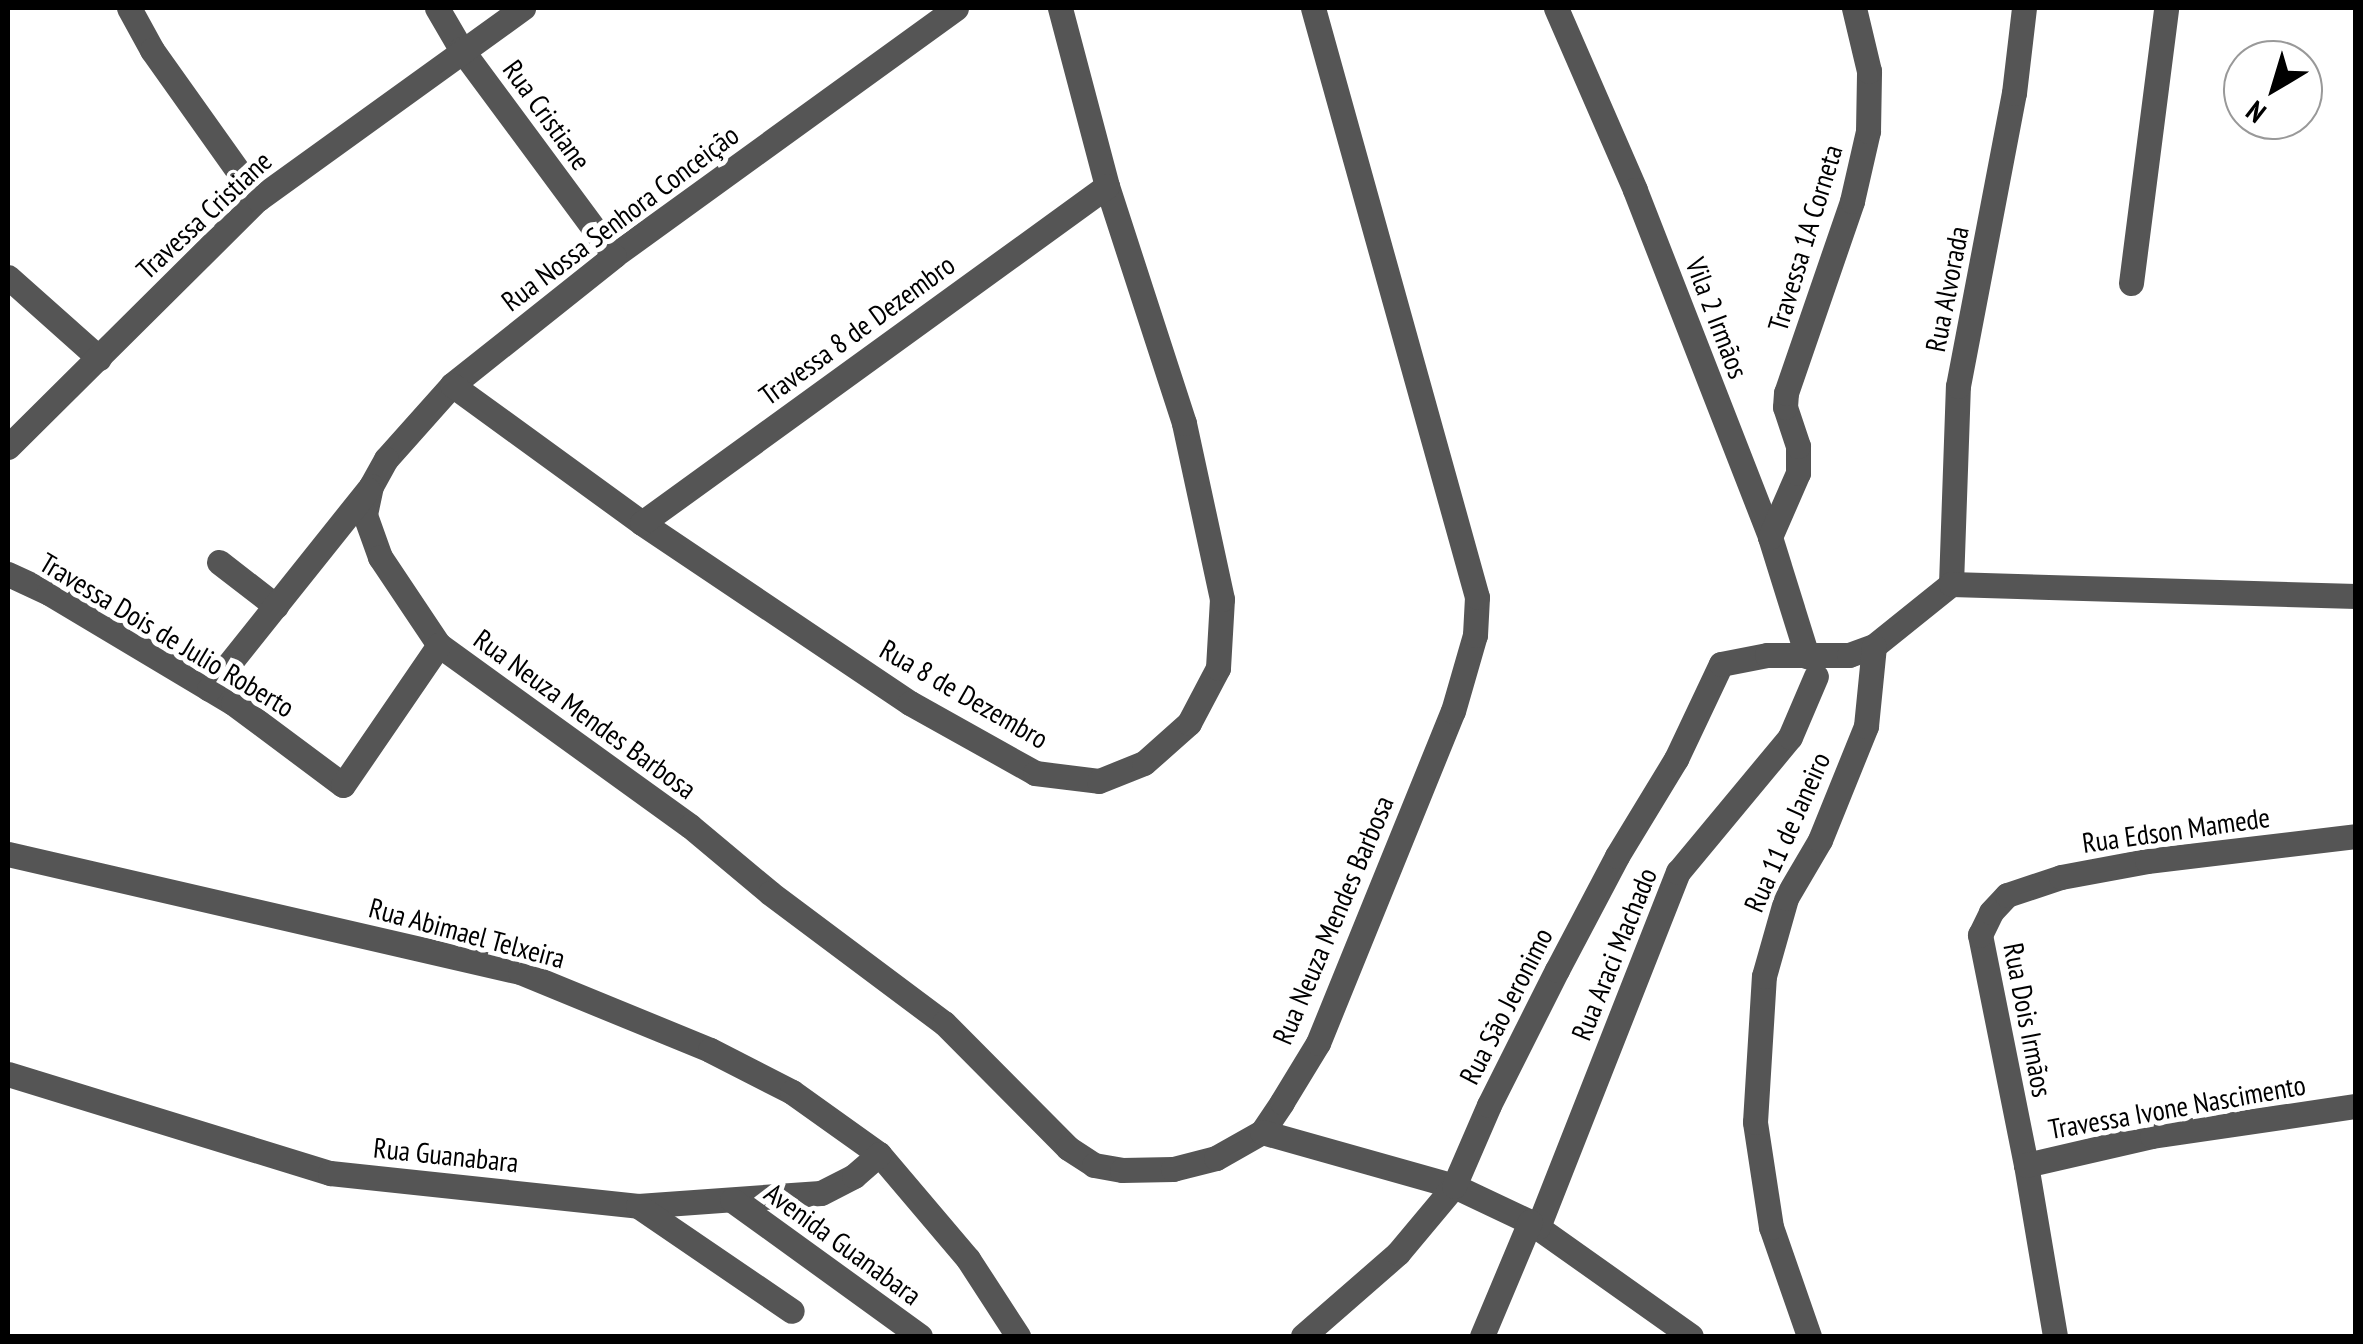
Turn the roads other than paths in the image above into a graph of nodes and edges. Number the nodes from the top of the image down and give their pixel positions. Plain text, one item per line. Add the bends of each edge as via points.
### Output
1 (129, 8) edge
2 (437, 8) edge
3 (523, 8) edge
4 (956, 8) edge
5 (1060, 8) edge
6 (1313, 8) edge
7 (1556, 8) edge
8 (1854, 8) edge
9 (2024, 8) edge
10 (2166, 8) edge
11 (461, 49) junction
12 (1106, 186) junction
13 (258, 199) junction
14 (614, 256) junction
15 (8, 277) edge
16 (2131, 284) dead end
17 (99, 358) junction
18 (452, 384) junction
19 (8, 447) edge
20 (371, 486) junction
21 (365, 516) joint
22 (642, 523) junction
23 (1770, 537) junction
24 (219, 562) dead end
25 (8, 574) edge
26 (1950, 584) junction
27 (2356, 596) edge
28 (276, 606) junction
29 (439, 646) junction
30 (1874, 646) junction
31 (1812, 666) junction
32 (209, 689) junction
33 (2356, 836) edge
34 (8, 854) edge
35 (2008, 895) joint
36 (8, 1074) edge
37 (2356, 1106) edge
38 (1262, 1132) junction
39 (879, 1154) junction
40 (2027, 1174) junction
41 (1454, 1186) junction
42 (732, 1200) junction
43 (638, 1206) junction
44 (1534, 1225) junction
45 (792, 1311) dead end
46 (920, 1336) edge
47 (1018, 1336) edge
48 (1303, 1336) edge
49 (1482, 1336) edge
50 (1691, 1336) edge
51 (1809, 1336) edge
52 (2054, 1336) edge

1 - 13 street
2 - 11 street, Rua Cristiane
3 - 11 street, Travessa Cristiane
4 - 14 street, Rua Nossa Senhora Conceição
5 - 12 street, Rua 8 de Dezembro
6 - 38 street, Rua Neuza Mendes Barbosa via 1478,597 1475,635 1453,711 1318,1043
7 - 23 street, Vila 2 Irmãos
8 - 23 street, Travessa 1A Corneta via 1869,71 1868,131 1852,201 1786,393 1798,472
9 - 26 street, Rua Alvorada via 1958,386
10 - 16 street
11 - 13 street, Travessa Cristiane
11 - 14 street, Rua Cristiane
12 - 22 street, Travessa 8 de Dezembro
12 - 22 street, Rua 8 de Dezembro via 1184,423 1222,599 1218,668 1190,723 1144,764 1099,781 1035,773 910,703
13 - 17 street, Travessa Cristiane
14 - 18 street, Rua Nossa Senhora Conceição
15 - 17 street
17 - 19 street, Travessa Cristiane
18 - 20 street, Rua Nossa Senhora Conceição
18 - 22 street, Rua 8 de Dezembro
20 - 21 street, Rua Nossa Senhora Conceição
20 - 28 street
21 - 29 street, Rua Neuza Mendes Barbosa via 380,557
23 - 31 street, Vila 2 Irmãos
24 - 28 street
25 - 32 street, Travessa Dois de Julio Roberto
26 - 27 street
26 - 30 street
28 - 32 street
29 - 32 street, Travessa Dois de Julio Roberto via 343,785
29 - 38 street, Rua Neuza Mendes Barbosa via 690,826 944,1023 1068,1148 1094,1165 1174,1169 1216,1158
30 - 31 street
30 - 51 street, Rua 11 de Janeiro via 1866,726 1817,847 1786,898 1764,976 1755,1122 1771,1227
31 - 41 street, Rua São Jeronimo via 1729,660 1718,668 1676,759 1557,970
31 - 44 street, Rua Araci Machado via 1790,736 1678,872
33 - 35 street, Rua Edson Mamede via 2147,861
34 - 39 street, Rua Abimael Telxeira via 520,972 646,1021 792,1092
35 - 40 street, Rua Dois Irmãos via 1980,935
36 - 43 street, Rua Guanabara via 330,1172
37 - 40 street, Travessa Ivone Nascimento via 2152,1136
38 - 41 street
39 - 42 street, Rua Guanabara via 821,1192
39 - 47 street, Rua Abimael Telxeira via 968,1259
40 - 52 street
41 - 44 street
41 - 48 street, Rua São Jeronimo via 1398,1253
42 - 43 street, Rua Guanabara
42 - 46 street, Avenida Guanabara
43 - 45 street
44 - 49 street, Rua Araci Machado
44 - 50 street

